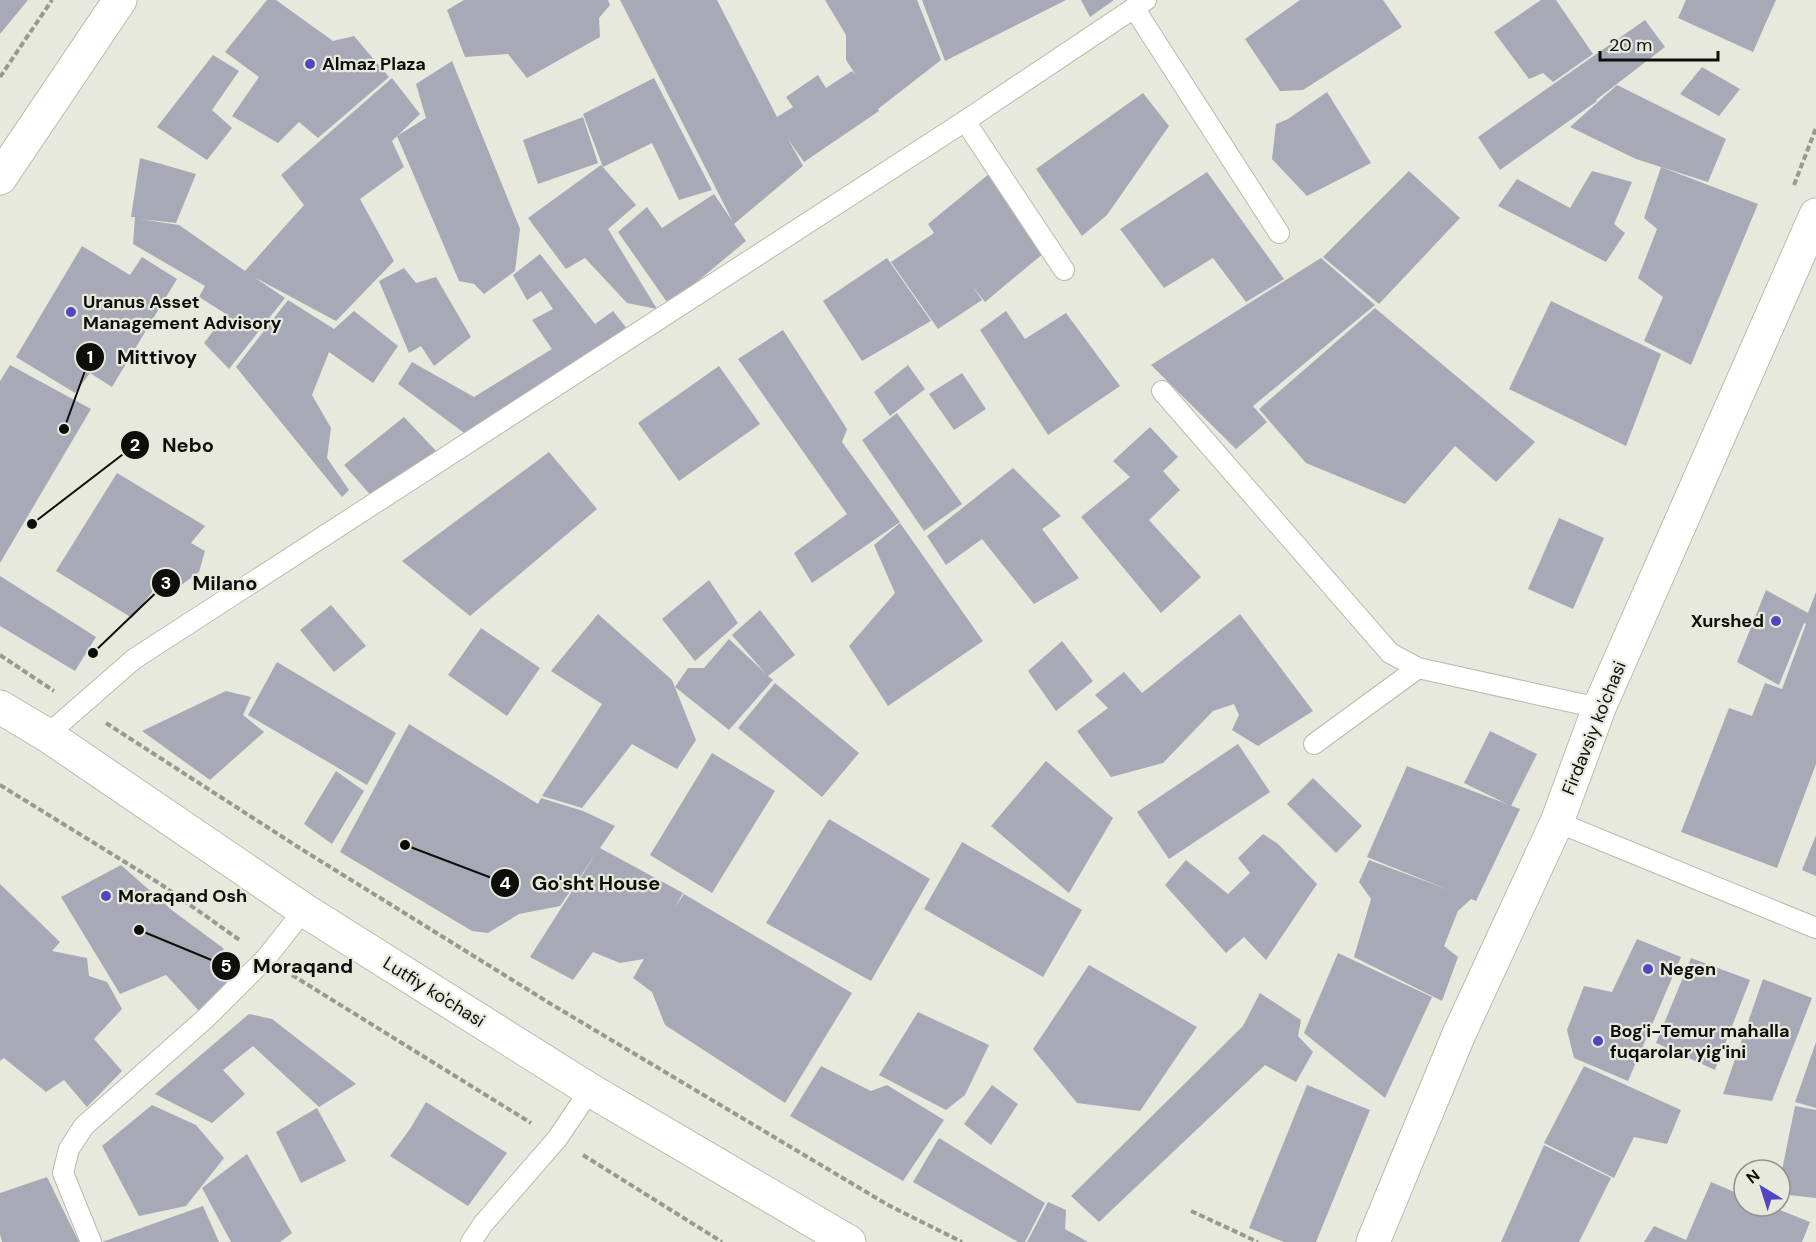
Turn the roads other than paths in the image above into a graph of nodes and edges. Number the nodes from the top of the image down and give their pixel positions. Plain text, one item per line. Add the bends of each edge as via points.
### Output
1 (120, 0) edge
2 (1140, 4) edge
3 (965, 121) junction
4 (0, 178) edge
5 (1816, 215) edge
6 (1279, 234) dead end
7 (1064, 270) dead end
8 (1162, 391) dead end
9 (1419, 668) junction
10 (0, 707) edge
11 (1599, 708) junction
12 (47, 735) junction
13 (1314, 744) dead end
14 (1557, 822) junction
15 (304, 910) junction
16 (1816, 928) edge
17 (590, 1090) junction
18 (91, 1242) edge
19 (471, 1242) edge
20 (849, 1242) edge
21 (1373, 1242) edge

1 - 4 main road
2 - 3 lane
2 - 6 lane
3 - 7 lane
3 - 12 lane via 134,659
5 - 11 main road, Firdavsiy ko'chasi
8 - 9 lane via 1390,653
9 - 11 lane
9 - 13 lane
10 - 12 main road, Lutfiy ko'chasi
11 - 14 main road, Firdavsiy ko'chasi
12 - 15 main road, Lutfiy ko'chasi
14 - 16 lane
14 - 21 main road, Firdavsiy ko'chasi via 1464,1025
15 - 17 main road, Lutfiy ko'chasi
15 - 18 lane via 266,958 206,1018 84,1126 69,1149 63,1173
17 - 19 lane via 557,1139
17 - 20 main road, Lutfiy ko'chasi

